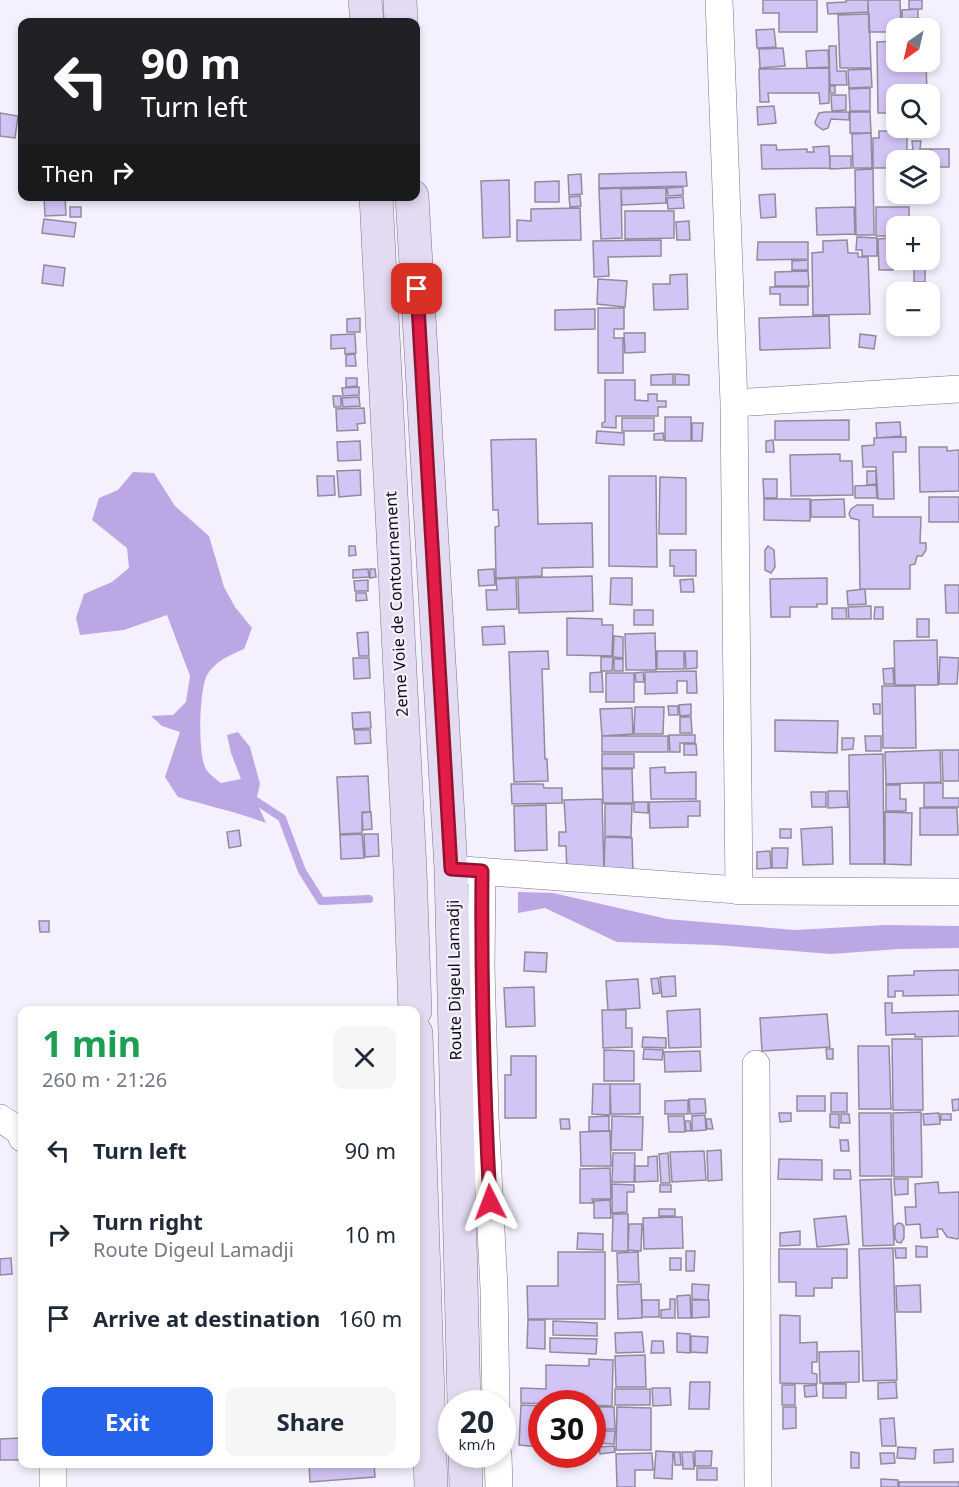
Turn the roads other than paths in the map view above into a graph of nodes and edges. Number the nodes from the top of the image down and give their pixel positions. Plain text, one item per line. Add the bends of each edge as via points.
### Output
1 (365, 0) edge
2 (400, 0) edge
3 (719, 0) edge
4 (367, 18) edge
5 (401, 18) edge
6 (376, 201) edge
7 (412, 201) edge
8 (959, 389) edge
9 (734, 404) junction
10 (466, 870) junction
11 (739, 891) junction
12 (959, 892) edge
13 (415, 1006) edge
14 (756, 1064) dead end
15 (0, 1118) edge
16 (18, 1130) edge
17 (420, 1154) edge
18 (464, 1390) edge
19 (496, 1390) edge
20 (53, 1468) edge
21 (465, 1468) edge
22 (498, 1468) edge
23 (53, 1487) edge
24 (431, 1487) edge
25 (466, 1487) edge
26 (499, 1487) edge
27 (758, 1487) edge

1 - 4 main road
2 - 5 main road
3 - 9 street
6 - 13 main road, 2eme Voie de Contournement
7 - 10 main road, Route Digeul Lamadji
8 - 9 street
9 - 11 street
10 - 11 street
10 - 18 main road, Route Digeul Lamadji
10 - 19 street via 481,966
11 - 12 street
14 - 27 street
15 - 16 street
17 - 24 main road
20 - 23 street
21 - 25 main road
22 - 26 street

